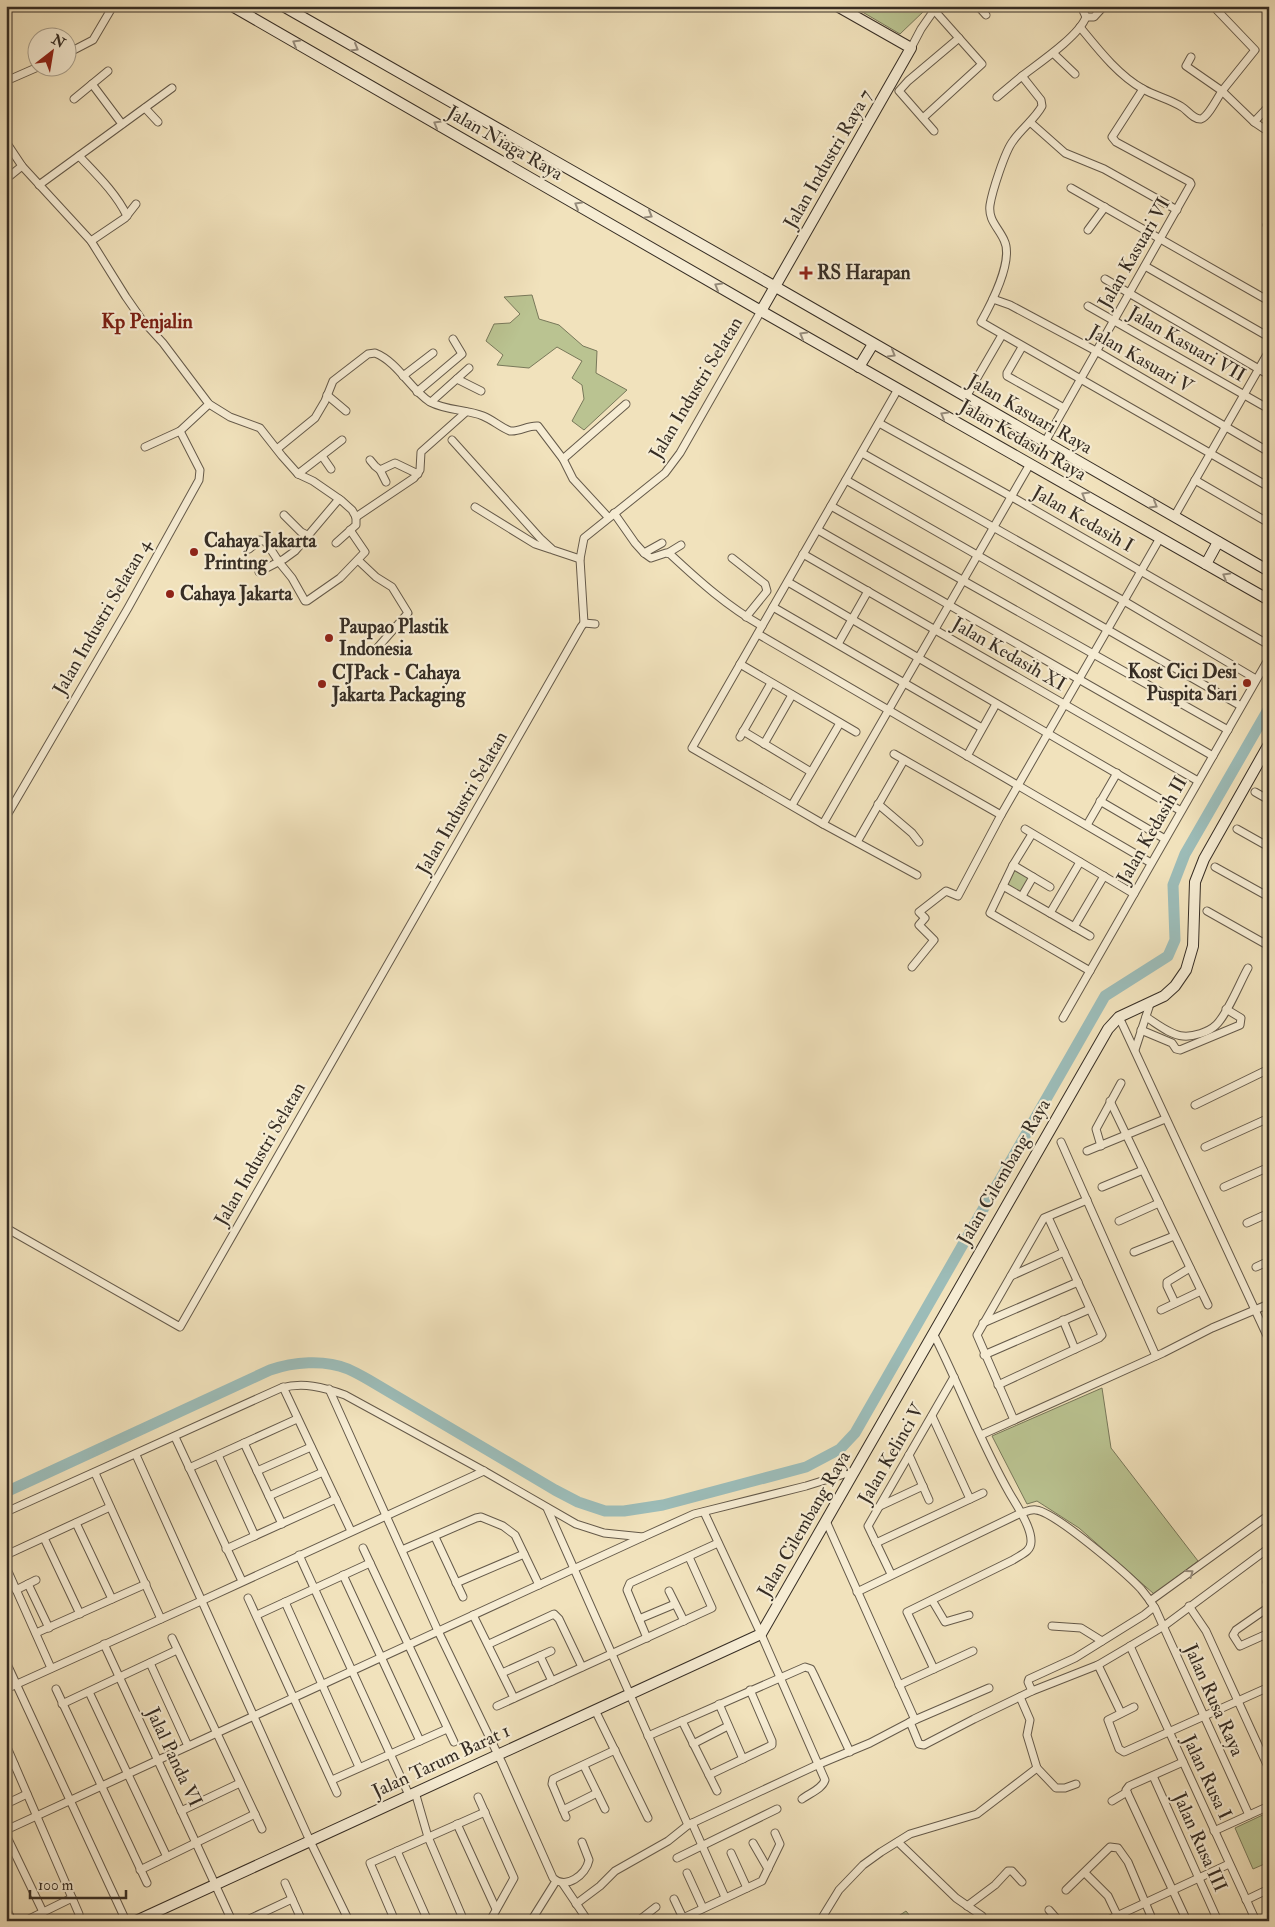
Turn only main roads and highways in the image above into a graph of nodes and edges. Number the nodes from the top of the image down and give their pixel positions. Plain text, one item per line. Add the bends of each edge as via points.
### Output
1 (232, 6) edge
2 (282, 6) edge
3 (837, 6) edge
4 (774, 286) junction
5 (761, 311) junction
6 (873, 344) junction
7 (859, 367) junction
8 (1218, 542) junction
9 (1206, 564) junction
10 (1269, 571) edge
11 (1269, 600) edge
12 (1269, 744) edge
13 (761, 1634) joint
14 (136, 1921) edge

5 -> 1 main road, Jalan Niaga Raya
2 -> 4 main road, Jalan Niaga Raya
3 - 4 main road, Jalan Industri Raya 7 via 911,48
4 - 5 main road, Jalan Industri Raya 7
4 - 6 main road, Jalan Kasuari Raya
7 -> 5 main road, Jalan Kedasih Raya
6 - 7 main road
6 -> 8 main road, Jalan Kasuari Raya
9 -> 7 main road, Jalan Kedasih Raya
8 - 9 main road
8 - 10 main road, Jalan Kasuari Raya
11 -> 9 main road, Jalan Kedasih Raya
12 - 13 main road, Jalan Cilembang Raya via 1195,882 1192,946 1186,970 1164,996 1119,1017 1100,1041
13 - 14 main road, Jalan Tarum Barat 1

